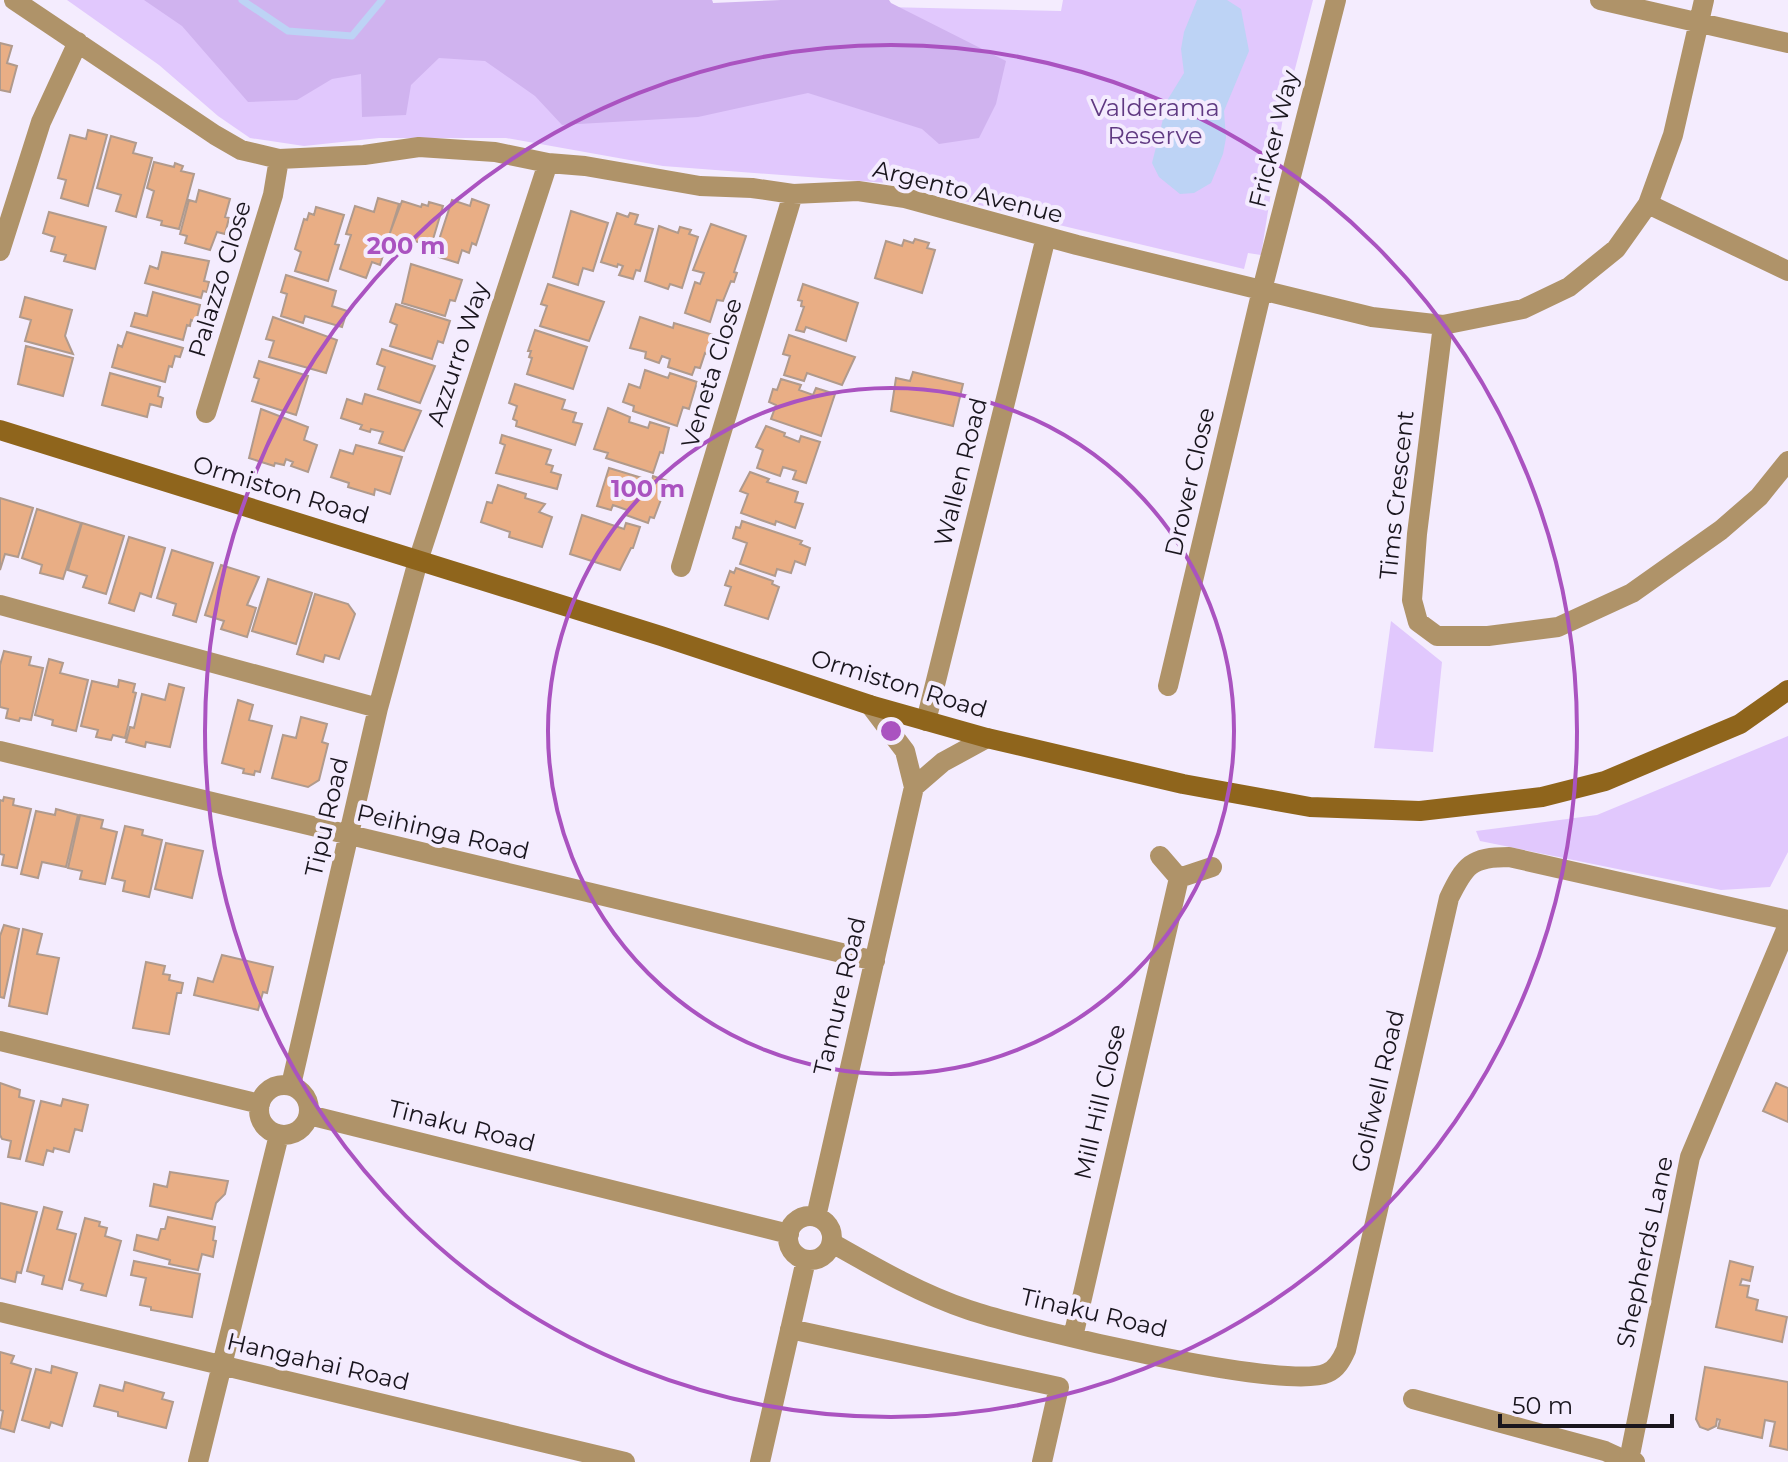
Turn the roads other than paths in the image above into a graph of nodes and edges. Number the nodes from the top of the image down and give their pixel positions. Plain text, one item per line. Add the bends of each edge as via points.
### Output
1 (14, 0) edge
2 (1336, 0) edge
3 (1600, 0) edge
4 (1704, 0) edge
5 (1699, 23) junction
6 (78, 42) junction
7 (1788, 43) edge
8 (279, 159) junction
9 (548, 163) junction
10 (793, 194) junction
11 (1648, 204) junction
12 (1046, 237) junction
13 (0, 251) edge
14 (1788, 271) edge
15 (1262, 290) junction
16 (1443, 325) junction
17 (206, 413) dead end
18 (0, 430) edge
19 (1788, 461) edge
20 (418, 561) junction
21 (681, 567) dead end
22 (0, 605) edge
23 (1168, 686) dead end
24 (1788, 690) edge
25 (870, 705) junction
26 (378, 708) junction
27 (926, 721) junction
28 (987, 738) junction
29 (0, 751) edge
30 (914, 787) junction
31 (349, 836) junction
32 (1160, 856) dead end
33 (1212, 867) dead end
34 (1179, 878) junction
35 (1788, 923) edge
36 (875, 961) junction
37 (0, 1041) edge
38 (291, 1085) junction
39 (260, 1104) junction
40 (309, 1115) junction
41 (279, 1135) junction
42 (816, 1217) junction
43 (789, 1234) junction
44 (832, 1243) junction
45 (806, 1260) junction
46 (0, 1312) edge
47 (790, 1329) junction
48 (1073, 1337) junction
49 (1346, 1350) joint
50 (222, 1366) junction
51 (1413, 1399) dead end
52 (1631, 1461) edge
53 (198, 1462) edge
54 (625, 1462) edge
55 (760, 1462) edge
56 (1042, 1462) edge

1 - 6 street, Argento Avenue
2 - 15 street, Fricker Way
3 - 5 street
4 - 5 street, Argento Avenue
5 - 7 street
5 - 11 street, Argento Avenue via 1673,135
6 - 8 street, Argento Avenue via 215,135 241,150
6 - 13 street via 41,122
8 - 9 street, Argento Avenue via 419,147 495,152
8 - 17 street, Palazzo Close via 273,195
9 - 10 street, Argento Avenue
9 - 20 street, Azzurro Way
10 - 12 street, Argento Avenue via 858,191 905,198
10 - 21 street, Veneta Close
11 - 14 street
11 - 16 street, Argento Avenue via 1616,249 1569,287 1523,309
12 - 15 street, Argento Avenue
12 - 27 street, Wallen Road
15 - 16 street, Argento Avenue via 1372,317
15 - 23 street, Drover Close
16 - 19 street, Tims Crescent via 1412,600 1418,622 1437,636 1558,627 1632,593 1721,530 1759,497
18 - 20 main road, Ormiston Road
20 - 25 main road, Ormiston Road
20 - 26 street, Tipu Road
22 - 26 street
24 - 28 main road, Ormiston Road via 1740,724 1605,781 1512,802 1420,811 1310,807 1183,784
25 - 27 main road, Ormiston Road
25 - 30 street, Tamure Road via 905,751
26 - 31 street, Tipu Road
27 - 28 main road, Ormiston Road
28 - 30 street via 943,762
29 - 31 street, Peihinga Road
30 - 36 street, Tamure Road
31 - 36 street, Peihinga Road
31 - 38 street, Tipu Road
32 - 34 street
33 - 34 street
34 - 48 street, Mill Hill Close
35 - 49 street, Golfwell Road via 1509,857 1484,857 1471,864 1449,898
35 - 52 street, Shepherds Lane via 1690,1157
36 - 42 street, Tamure Road
37 - 39 street
38 - 39 street via 275,1086
38 - 40 street via 304,1093
39 - 41 street via 265,1127
40 - 41 street via 302,1128
40 - 43 street, Tinaku Road
41 - 50 street
42 - 43 street via 802,1218
42 - 44 street via 827,1224
43 - 45 street via 790,1247
44 - 45 street via 819,1259
44 - 48 street, Tinaku Road via 900,1281 969,1310
45 - 47 street
46 - 50 street, Hangahai Road
47 - 55 street
47 - 56 street via 1059,1387
48 - 49 street, Tinaku Road via 1242,1373 1286,1377 1328,1373
50 - 53 street
50 - 54 street, Hangahai Road
51 - 52 street

